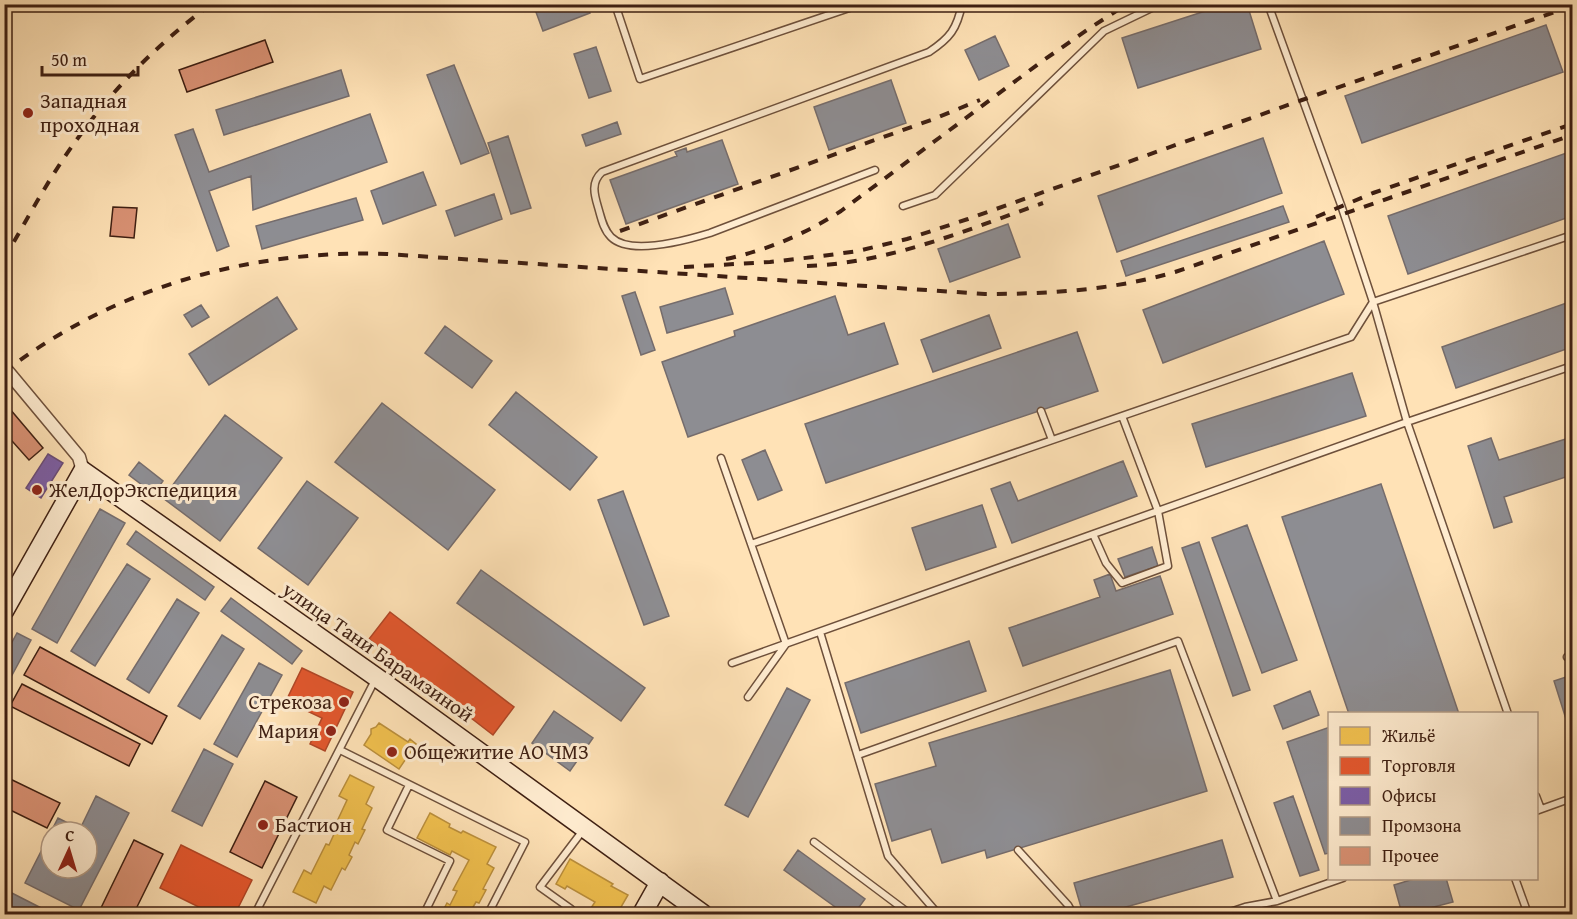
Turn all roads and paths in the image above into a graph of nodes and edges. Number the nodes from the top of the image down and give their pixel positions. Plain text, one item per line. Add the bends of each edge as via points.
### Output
1 (615, 4) edge
2 (861, 4) edge
3 (962, 4) edge
4 (1160, 4) edge
5 (1268, 4) edge
6 (875, 170) dead end
7 (903, 206) dead end
8 (1572, 235) edge
9 (1373, 302) junction
10 (1572, 366) edge
11 (4, 367) edge
12 (1041, 411) dead end
13 (1122, 416) junction
14 (1407, 422) junction
15 (1052, 440) junction
16 (721, 458) dead end
17 (82, 471) junction
18 (1158, 511) junction
19 (1094, 534) junction
20 (751, 544) junction
21 (4, 611) edge
22 (820, 632) junction
23 (786, 644) junction
24 (732, 663) dead end
25 (376, 678) junction
26 (748, 697) dead end
27 (1507, 712) edge
28 (340, 750) junction
29 (858, 755) junction
30 (409, 785) junction
31 (1572, 798) edge
32 (1539, 810) edge
33 (584, 828) junction
34 (814, 842) dead end
35 (1018, 850) dead end
36 (1340, 880) edge
37 (1515, 880) edge
38 (660, 882) junction
39 (1277, 902) junction
40 (256, 912) edge
41 (268, 915) edge
42 (424, 915) edge
43 (488, 915) edge
44 (568, 915) edge
45 (642, 915) edge
46 (703, 915) edge
47 (910, 915) edge
48 (938, 915) edge
49 (1072, 915) edge
50 (1224, 915) edge
51 (1528, 915) edge

1 - 2 lane via 640,79
3 - 6 lane via 953,33 929,52 602,172 595,182 595,196 612,238 628,245 652,245 710,233
4 - 7 lane via 1104,30 935,195
5 - 9 lane
8 - 9 lane
9 - 13 lane via 1351,337
9 - 14 lane
10 - 14 lane
11 - 17 street via 79,457
12 - 15 lane
13 - 15 lane
13 - 18 lane
14 - 18 lane
14 - 27 lane
15 - 20 lane
16 - 20 lane
17 - 21 street
17 - 25 street, улица Тани Барамзиной
18 - 19 lane
18 - 19 lane via 1168,566 1122,583 1107,564
19 - 22 lane
20 - 23 lane
22 - 23 lane
22 - 29 lane
23 - 24 lane
23 - 26 lane
25 - 28 lane
25 - 33 street, улица Тани Барамзиной
28 - 30 lane
28 - 40 lane
29 - 39 lane via 1178,641
29 - 48 lane via 888,856
30 - 42 lane via 387,830 450,861
30 - 43 lane via 525,842
31 - 32 lane
33 - 38 street, улица Тани Барамзиной
33 - 44 lane via 540,887 571,909
34 - 47 lane
35 - 49 lane via 1068,905
36 - 39 lane
37 - 51 lane
38 - 45 street
38 - 46 street, улица Тани Барамзиной
39 - 50 lane
40 - 41 lane

